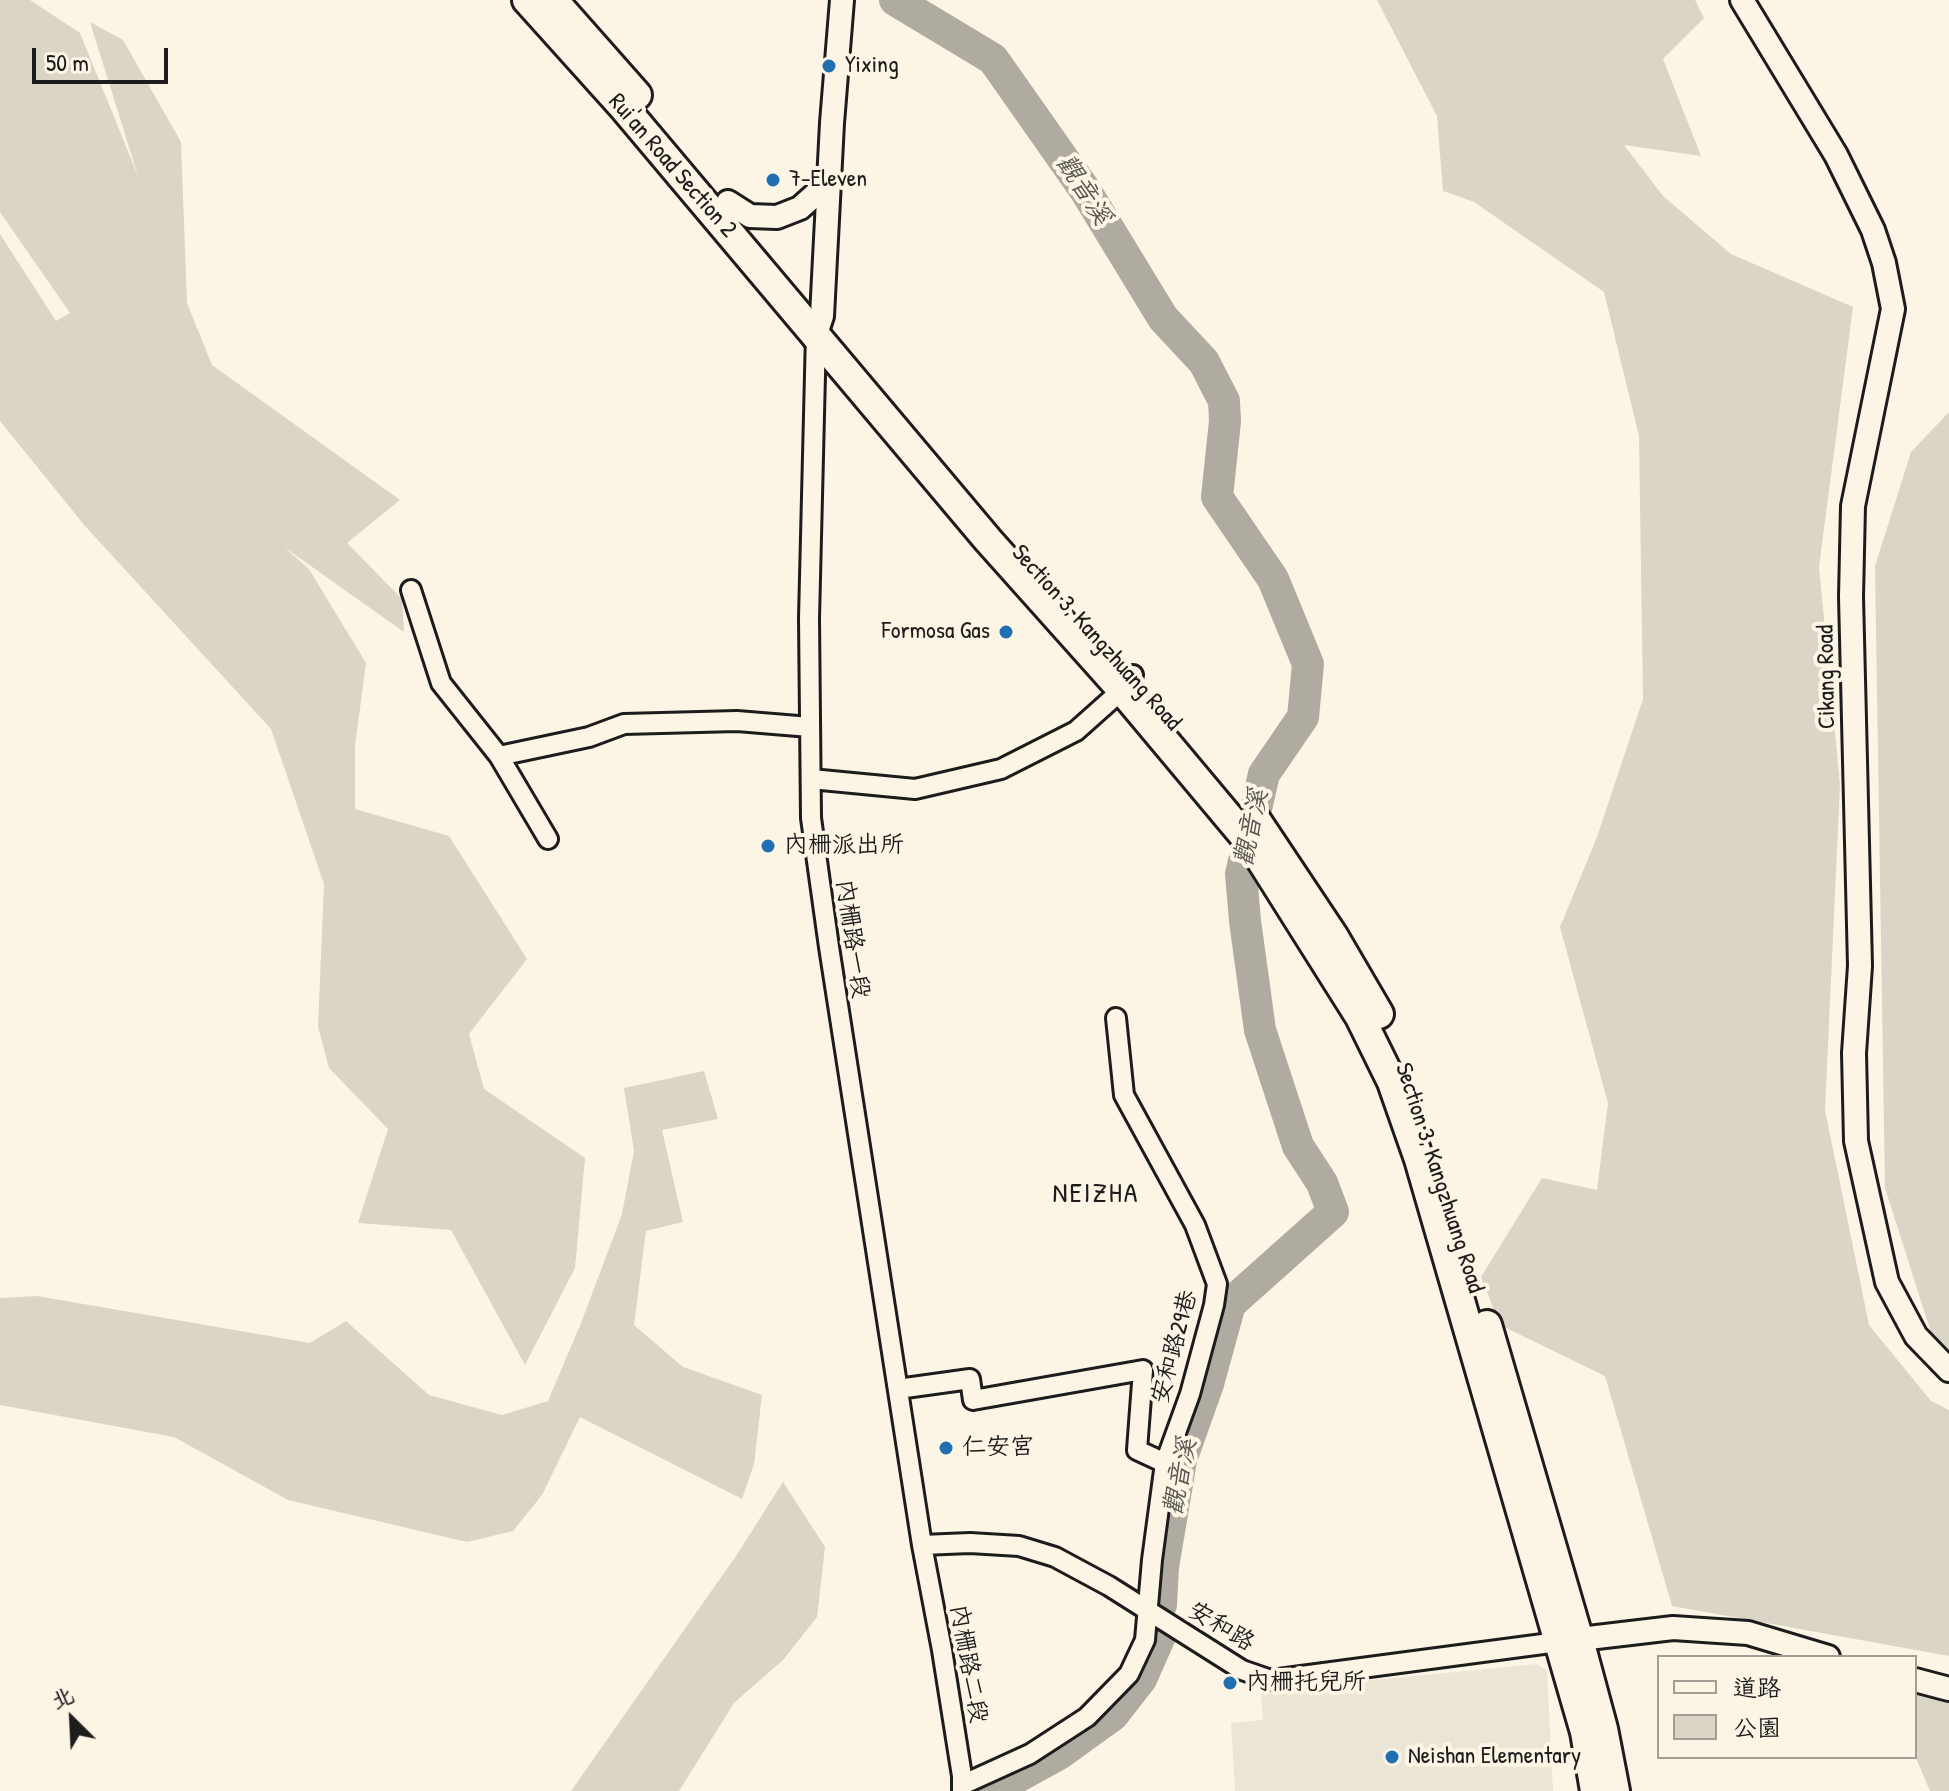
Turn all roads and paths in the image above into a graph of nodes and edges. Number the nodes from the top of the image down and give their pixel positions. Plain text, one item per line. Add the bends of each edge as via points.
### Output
1 (527, 0) edge
2 (553, 0) edge
3 (842, 0) edge
4 (1742, 0) edge
5 (829, 172) junction
6 (728, 202) junction
7 (819, 325) junction
8 (411, 590) dead end
9 (1127, 682) junction
10 (810, 727) junction
11 (499, 756) junction
12 (811, 779) junction
13 (548, 839) dead end
14 (1116, 1018) dead end
15 (1949, 1370) edge
16 (898, 1389) junction
17 (1165, 1463) junction
18 (922, 1545) junction
19 (1148, 1610) junction
20 (1568, 1641) junction
21 (1821, 1655) edge
22 (1917, 1681) edge
23 (1949, 1689) edge
24 (962, 1788) edge
25 (1595, 1791) edge
26 (1615, 1791) edge

1 - 7 main road, Rui'an Road Section 2
2 - 6 main road
3 - 5 street
4 - 15 street, Cikang Road via 1836,155 1873,230 1893,309 1853,506 1860,966 1854,1053 1856,1141 1887,1282 1916,1336
5 - 6 street via 819,191 800,208 777,217 750,216
5 - 7 street
6 - 7 main road
7 - 9 main road, Section 3, Kangzhuang Road
7 - 10 street, 內柵路一段
8 - 11 street via 441,683
9 - 12 street via 1076,731 1001,769 915,789
9 - 20 main road, Section 3, Kangzhuang Road via 1229,803 1251,844 1270,857 1392,1082
10 - 11 street via 737,721 624,724
10 - 12 street, 內柵路一段
11 - 13 street
12 - 16 street, 內柵路一段 via 811,818 829,947
14 - 17 street, 安和路29巷 via 1124,1095 1195,1225 1217,1284 1207,1337
16 - 17 street via 970,1379 973,1400 1143,1370 1137,1450
16 - 18 street, 內柵路一段
17 - 19 street, 安和路29巷
18 - 19 street, 安和路 via 1019,1546 1055,1557
18 - 24 street, 內柵路二段
19 - 20 street, 安和路 via 1242,1670 1271,1680
19 - 24 street, 安和路29巷 via 1145,1640 1129,1674 1087,1717 1030,1754
20 - 21 street via 1673,1628 1748,1633
20 - 25 main road, Section 3, Kangzhuang Road
20 - 26 main road, Section 3, Kangzhuang Road via 1603,1729
22 - 23 street

